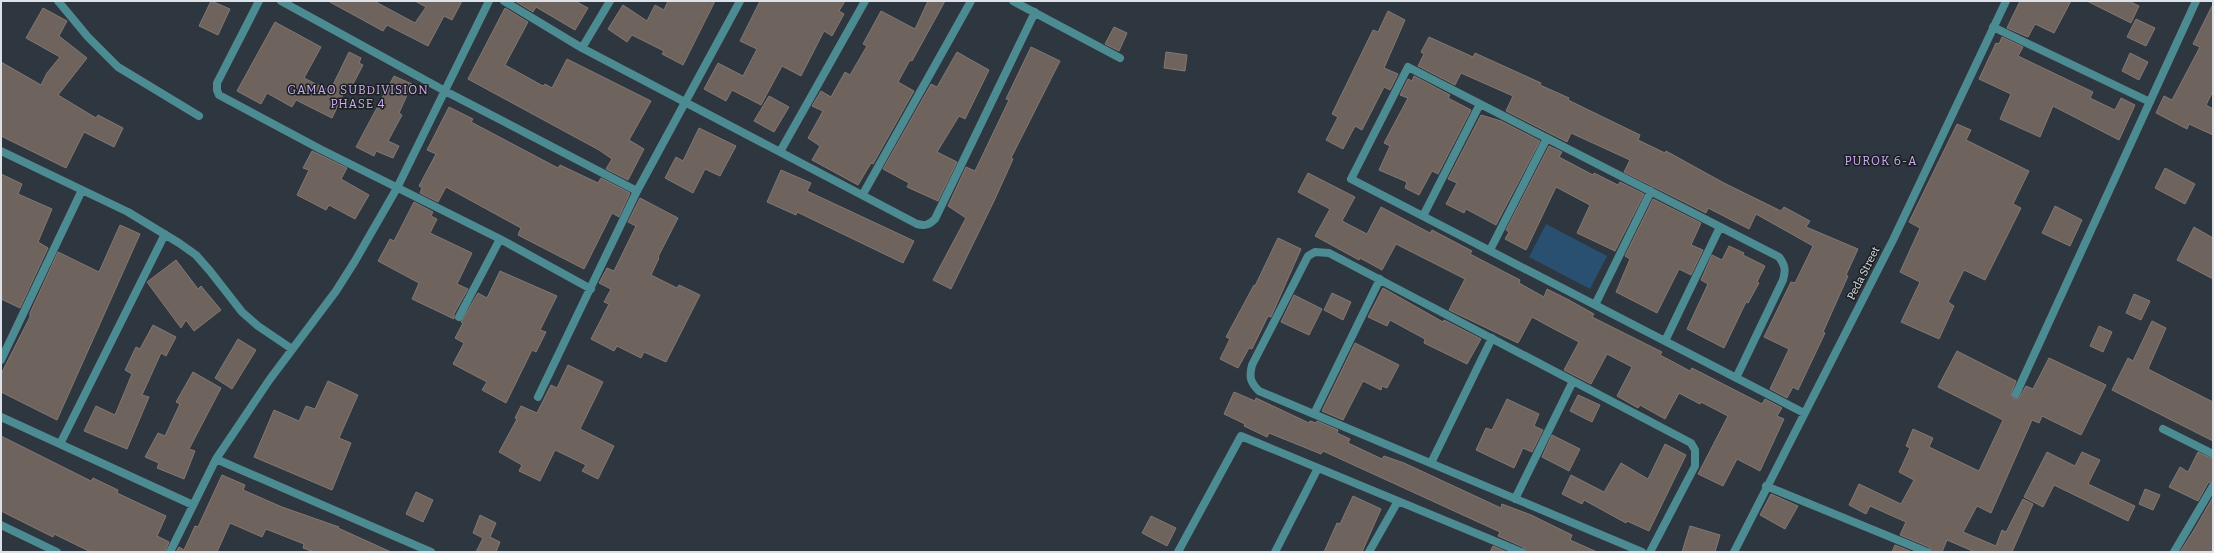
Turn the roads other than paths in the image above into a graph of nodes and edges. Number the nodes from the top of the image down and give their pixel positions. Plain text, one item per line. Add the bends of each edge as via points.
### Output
1 (58, 1) edge
2 (260, 1) edge
3 (281, 1) edge
4 (489, 1) edge
5 (504, 1) edge
6 (610, 1) edge
7 (740, 1) edge
8 (864, 1) edge
9 (971, 1) edge
10 (1013, 1) edge
11 (2006, 1) edge
12 (2196, 1) edge
13 (1035, 12) junction
14 (1993, 27) junction
15 (582, 48) junction
16 (1120, 58) dead end
17 (445, 91) junction
18 (685, 102) junction
19 (2150, 102) junction
20 (1480, 104) junction
21 (199, 116) dead end
22 (1547, 138) junction
23 (781, 150) junction
24 (1, 151) edge
25 (396, 188) junction
26 (82, 190) junction
27 (637, 191) junction
28 (1651, 191) junction
29 (863, 194) junction
30 (1423, 216) junction
31 (1720, 227) junction
32 (165, 234) junction
33 (500, 239) junction
34 (1490, 250) junction
35 (1380, 279) junction
36 (591, 289) junction
37 (1595, 305) junction
38 (459, 317) dead end
39 (1492, 338) junction
40 (1665, 341) junction
41 (292, 349) junction
42 (1, 360) edge
43 (1736, 378) junction
44 (1573, 381) junction
45 (2016, 394) dead end
46 (538, 397) dead end
47 (1804, 413) junction
48 (1314, 414) junction
49 (1, 417) edge
50 (2163, 429) dead end
51 (60, 444) junction
52 (2213, 454) edge
53 (216, 459) junction
54 (1431, 463) junction
55 (1318, 468) junction
56 (1766, 486) junction
57 (2213, 486) edge
58 (1516, 499) junction
59 (1398, 501) junction
60 (192, 505) junction
61 (1, 525) edge
62 (58, 552) edge
63 (170, 552) edge
64 (431, 552) edge
65 (1178, 552) edge
66 (1276, 552) edge
67 (1369, 552) edge
68 (1521, 552) edge
69 (1642, 552) edge
70 (1650, 552) edge
71 (1734, 552) edge
72 (1927, 552) edge
73 (2174, 552) edge

1 - 21 street via 88,37 118,67
2 - 25 street via 217,83 220,95
3 - 17 street
4 - 17 street
5 - 15 street
6 - 15 street
7 - 18 street
8 - 23 street
9 - 29 street
10 - 13 street
11 - 14 street, Peda Street
12 - 19 street
13 - 16 street
13 - 29 street via 930,224 917,224
14 - 19 street
14 - 47 street, Peda Street via 1893,240
15 - 18 street
17 - 25 street
17 - 27 street
18 - 23 street
18 - 27 street
19 - 45 street
20 - 22 street
20 - 30 street
20 - 30 street via 1408,67 1352,178
22 - 28 street
22 - 34 street
23 - 29 street
24 - 26 street
25 - 33 street
25 - 41 street via 336,291
26 - 32 street via 128,212
26 - 42 street
27 - 36 street
28 - 31 street
28 - 37 street
30 - 34 street
31 - 40 street
31 - 43 street via 1779,257 1786,272
32 - 41 street via 196,255 242,312
32 - 51 street
33 - 36 street
33 - 38 street
34 - 37 street
35 - 39 street
35 - 48 street
35 - 48 street via 1329,253 1315,252 1308,256 1252,365 1252,384 1259,391
36 - 46 street
37 - 40 street
39 - 44 street
39 - 54 street
40 - 43 street
41 - 53 street
43 - 47 street
44 - 58 street
44 - 70 street via 1691,443 1695,450 1694,466
47 - 56 street, Peda Street
48 - 54 street
49 - 51 street
50 - 52 street
51 - 60 street
53 - 60 street
53 - 64 street
54 - 58 street
55 - 59 street
55 - 65 street via 1241,436
55 - 66 street
56 - 71 street, Peda Street
56 - 72 street
57 - 73 street
58 - 69 street
59 - 67 street
59 - 68 street
60 - 63 street
61 - 62 street

